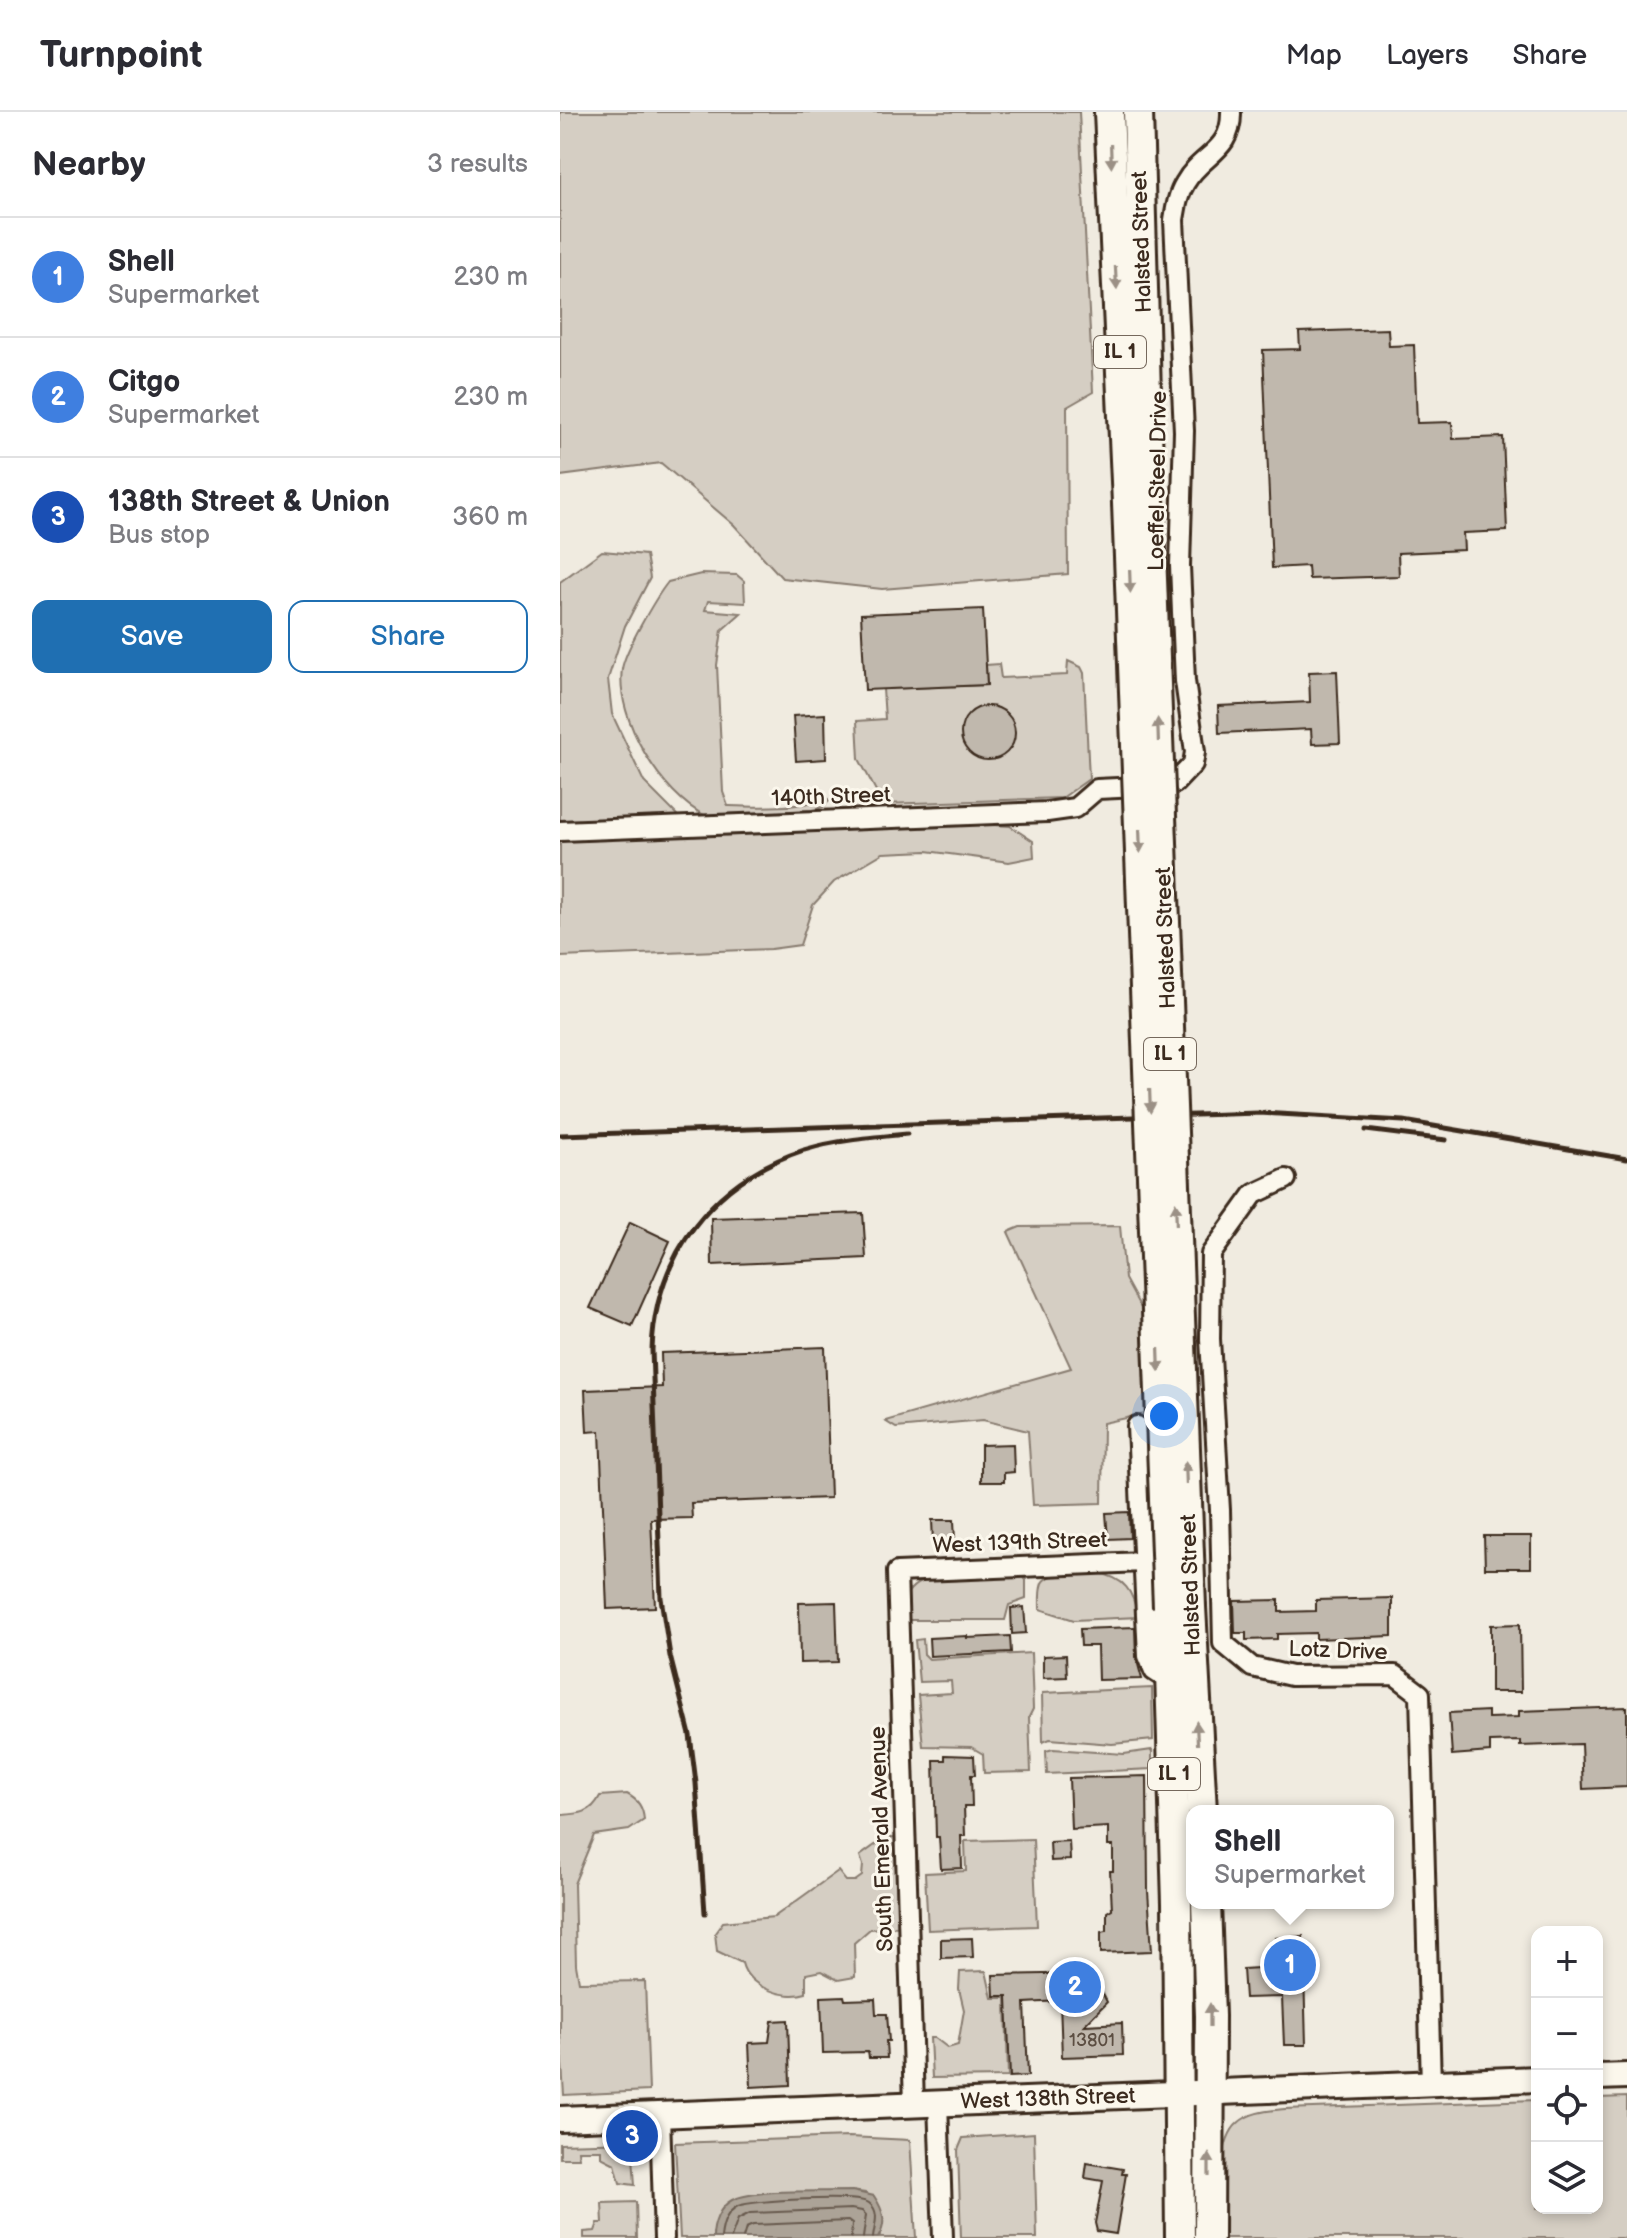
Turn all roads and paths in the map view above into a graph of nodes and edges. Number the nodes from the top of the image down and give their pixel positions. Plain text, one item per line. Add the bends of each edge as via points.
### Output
1 (1109, 112) edge
2 (1138, 112) edge
3 (1231, 112) edge
4 (1138, 502) junction
5 (1097, 789) joint
6 (560, 831) edge
7 (1286, 1179) dead end
8 (1137, 1426) dead end
9 (1144, 1562) junction
10 (897, 1572) joint
11 (1180, 1607) junction
12 (1171, 1682) junction
13 (1201, 1805) edge
14 (1206, 1909) edge
15 (1627, 2076) edge
16 (1603, 2077) edge
17 (1531, 2079) edge
18 (1431, 2084) junction
19 (1210, 2093) junction
20 (1179, 2094) junction
21 (926, 2104) junction
22 (660, 2115) junction
23 (560, 2119) edge
24 (664, 2238) edge
25 (943, 2238) edge
26 (1180, 2238) edge
27 (1209, 2238) edge

1 -> 4 main road, Halsted Street / IL 1
2 - 4 main road, Halsted Street / IL 1
3 - 5 street, Loeffel Steel Drive via 1225,141 1185,182 1174,220 1184,431 1180,566 1193,764 1175,783
4 - 11 main road, Halsted Street / IL 1, bridge
5 - 6 street, 140th Street via 1075,808 1047,812
7 - 18 street, Lotz Drive via 1254,1194 1211,1254 1223,1643 1252,1667 1291,1676 1395,1675 1420,1694
8 - 9 street, Halsted Street
9 - 10 street, West 139th Street
9 - 12 street, Halsted Street via 1148,1656 1154,1671
10 - 21 street, South Emerald Avenue
11 - 12 main road, Halsted Street / IL 1
13 -> 11 main road, Halsted Street / IL 1
12 - 20 main road, Halsted Street / IL 1
19 -> 14 main road
15 - 16 street
17 - 18 street, West 138th Street
18 - 19 street, West 138th Street
19 - 20 street, West 138th Street
27 -> 19 main road
20 - 21 street, West 138th Street
20 - 26 main road, Halsted Street / IL 1
21 - 22 street, West 138th Street
21 - 25 street, South Emerald Avenue
22 - 23 street, West 138th Street
22 - 24 street

